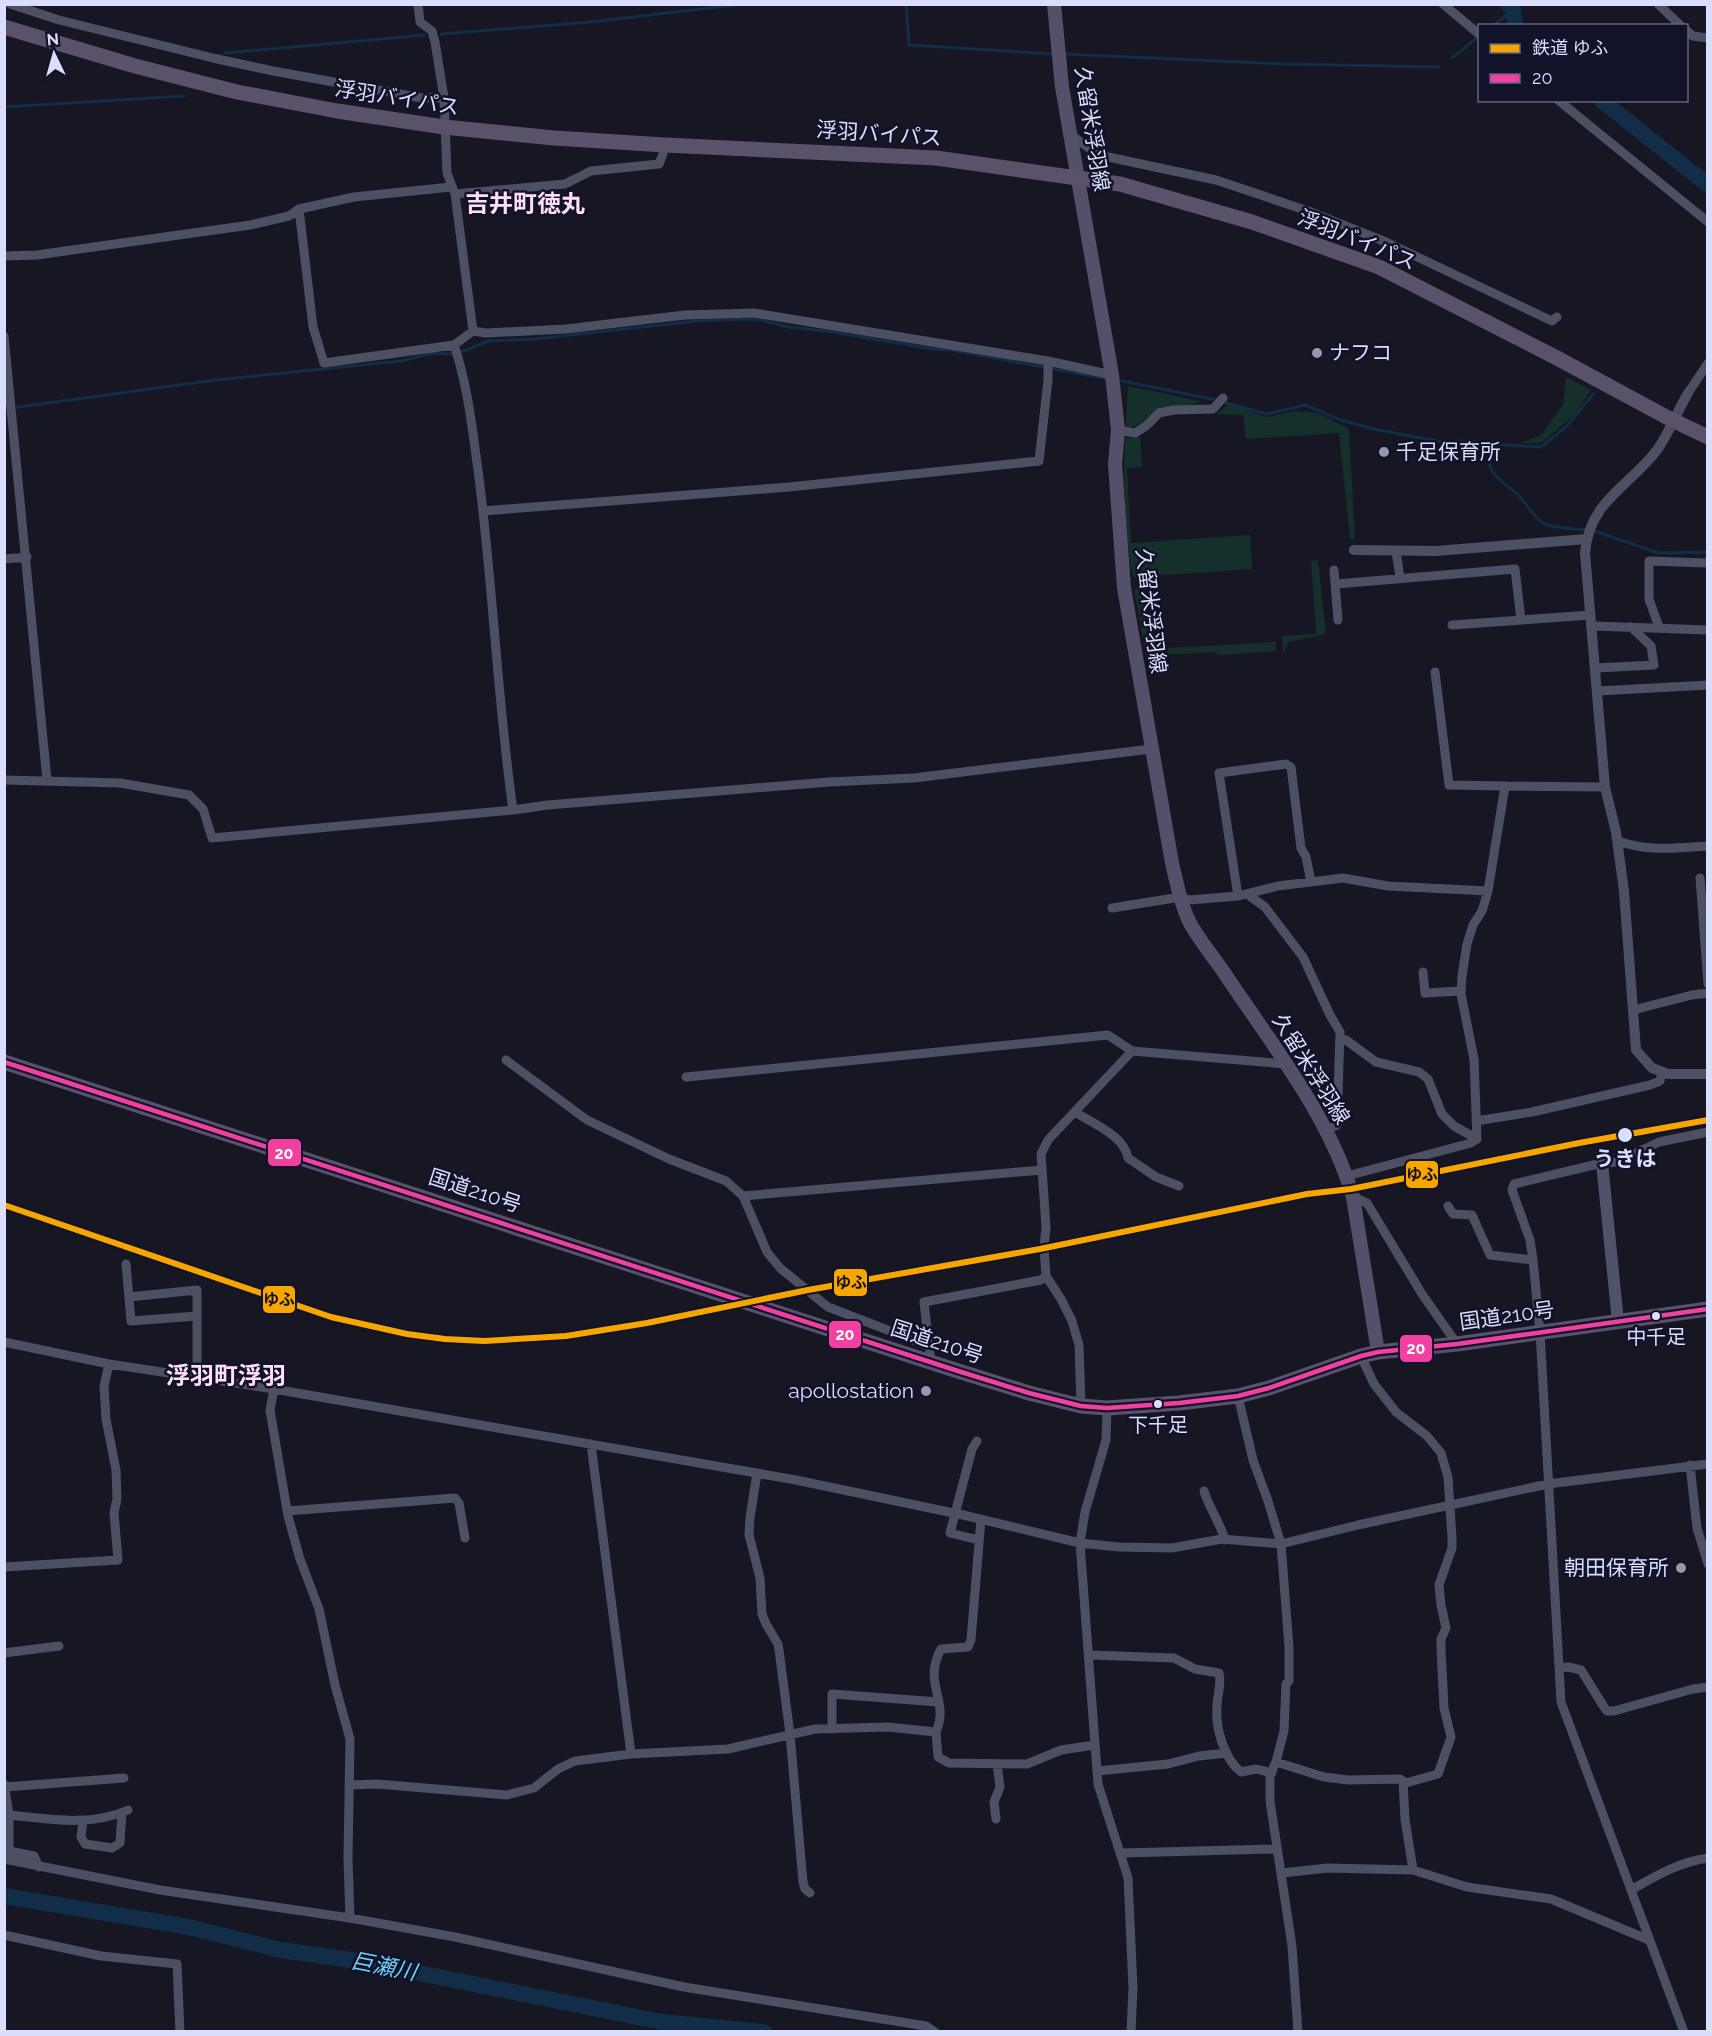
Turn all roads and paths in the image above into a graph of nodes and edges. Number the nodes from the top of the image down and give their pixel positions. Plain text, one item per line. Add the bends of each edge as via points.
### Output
1 (10, 4) edge
2 (418, 4) edge
3 (1054, 4) edge
4 (1443, 4) edge
5 (1658, 4) edge
6 (1679, 24) edge
7 (4, 27) edge
8 (1688, 32) edge
9 (1478, 34) edge
10 (1707, 38) edge
11 (444, 98) junction
12 (1560, 102) edge
13 (444, 127) junction
14 (1071, 135) junction
15 (663, 154) dead end
16 (1078, 178) junction
17 (453, 191) junction
18 (299, 209) junction
19 (1707, 222) edge
20 (4, 256) edge
21 (1557, 317) dead end
22 (474, 331) junction
23 (4, 336) edge
24 (455, 347) junction
25 (1048, 362) junction
26 (1707, 363) edge
27 (1700, 372) junction
28 (1112, 375) junction
29 (1707, 380) edge
30 (1688, 393) joint
31 (1220, 401) dead end
32 (1672, 420) junction
33 (1118, 430) junction
34 (1707, 436) edge
35 (483, 511) junction
36 (1587, 539) junction
37 (1354, 550) dead end
38 (1396, 551) junction
39 (27, 557) junction
40 (4, 559) edge
41 (1707, 563) edge
42 (1334, 570) dead end
43 (1400, 578) junction
44 (1336, 584) junction
45 (1338, 620) dead end
46 (1521, 620) junction
47 (1592, 620) junction
48 (1452, 625) dead end
49 (1631, 627) junction
50 (1659, 627) junction
51 (1707, 630) edge
52 (1596, 668) junction
53 (1434, 672) dead end
54 (1707, 685) edge
55 (1598, 691) junction
56 (1151, 748) junction
57 (4, 780) edge
58 (47, 780) junction
59 (1505, 786) junction
60 (1605, 787) junction
61 (513, 810) junction
62 (1617, 841) junction
63 (1707, 846) edge
64 (1700, 878) dead end
65 (1311, 882) junction
66 (1488, 891) junction
67 (1243, 895) junction
68 (1181, 897) junction
69 (1112, 908) dead end
70 (1423, 972) dead end
71 (1707, 984) edge
72 (1461, 991) junction
73 (1707, 993) edge
74 (1633, 1010) junction
75 (1340, 1039) junction
76 (1132, 1051) junction
77 (506, 1060) dead end
78 (4, 1062) edge
79 (1286, 1064) junction
80 (1662, 1072) junction
81 (1707, 1074) edge
82 (686, 1077) dead end
83 (1075, 1112) junction
84 (1476, 1121) junction
85 (1326, 1131) junction
86 (1707, 1132) edge
87 (1477, 1139) junction
88 (1602, 1163) junction
89 (1042, 1170) junction
90 (1347, 1176) junction
91 (1179, 1186) dead end
92 (743, 1196) junction
93 (1353, 1197) junction
94 (1448, 1206) dead end
95 (1533, 1260) junction
96 (126, 1264) dead end
97 (1046, 1276) junction
98 (129, 1297) junction
99 (1707, 1310) edge
100 (197, 1316) junction
101 (1618, 1322) junction
102 (1540, 1332) junction
103 (4, 1342) edge
104 (1456, 1344) junction
105 (929, 1346) junction
106 (1378, 1352) junction
107 (1361, 1356) junction
108 (930, 1362) junction
109 (108, 1364) junction
110 (196, 1377) junction
111 (274, 1389) junction
112 (1238, 1396) junction
113 (1081, 1406) junction
114 (1107, 1408) junction
115 (977, 1441) dead end
116 (591, 1444) junction
117 (1707, 1464) edge
118 (1690, 1465) junction
119 (758, 1473) junction
120 (1548, 1484) junction
121 (1204, 1491) dead end
122 (1450, 1506) junction
123 (287, 1511) junction
124 (954, 1513) junction
125 (981, 1519) junction
126 (465, 1538) dead end
127 (979, 1540) junction
128 (1225, 1540) junction
129 (1080, 1543) junction
130 (1281, 1544) junction
131 (1707, 1564) edge
132 (4, 1568) edge
133 (59, 1646) dead end
134 (4, 1653) edge
135 (1090, 1656) junction
136 (1559, 1668) junction
137 (1707, 1688) edge
138 (939, 1702) junction
139 (832, 1729) junction
140 (936, 1732) junction
141 (790, 1734) junction
142 (1095, 1745) junction
143 (1227, 1753) junction
144 (631, 1754) junction
145 (1276, 1762) junction
146 (997, 1764) junction
147 (1097, 1771) junction
148 (1272, 1773) junction
149 (124, 1778) dead end
150 (1403, 1782) junction
151 (5, 1785) edge
152 (349, 1785) junction
153 (7, 1812) edge
154 (996, 1819) dead end
155 (84, 1821) junction
156 (1276, 1849) junction
157 (1122, 1853) junction
158 (6, 1854) edge
159 (1707, 1858) edge
160 (1413, 1870) junction
161 (1282, 1873) junction
162 (1631, 1890) junction
163 (810, 1893) dead end
164 (350, 1918) junction
165 (4, 1935) edge
166 (1648, 1940) junction
167 (180, 2031) edge
168 (935, 2031) edge
169 (1131, 2031) edge
170 (1298, 2031) edge
171 (1684, 2031) edge

1 - 11 street via 59,20 273,71 422,98
2 - 11 street via 420,22 432,31
3 - 14 main road, 久留米浮羽線
4 - 9 street
5 - 6 street
7 - 13 highway, 浮羽バイパス via 237,92
8 - 10 street
11 - 13 street
12 - 19 street
13 - 16 highway, 浮羽バイパス via 643,144 936,158
13 - 17 street via 447,173
14 - 16 main road, 久留米浮羽線
14 - 21 street via 1099,155 1216,180 1308,211 1386,242 1552,321
15 - 17 street via 658,164 591,171 566,184
16 - 28 main road, 久留米浮羽線
16 - 32 highway, 浮羽バイパス via 1120,184 1252,222 1379,267
17 - 18 street via 354,197
17 - 22 street
18 - 20 street via 289,216 250,225 37,255
18 - 24 street via 313,327 324,363
22 - 24 street
22 - 25 street via 566,329 685,315 754,313
23 - 39 street
24 - 35 street via 466,390
25 - 28 street
25 - 35 street via 1039,461 789,487
26 - 27 street
27 - 29 street
27 - 30 street
28 - 33 main road, 久留米浮羽線
30 - 32 street
31 - 33 street via 1213,409 1159,413 1135,433
32 - 34 highway, 浮羽バイパス
32 - 36 street via 1656,451 1593,519
33 - 56 main road, 久留米浮羽線 via 1115,465 1122,570
35 - 61 street
36 - 38 street
36 - 47 street
37 - 38 street
38 - 43 street
39 - 40 street
39 - 58 street
41 - 50 street via 1649,561 1649,599
42 - 44 street
43 - 44 street
43 - 46 street via 1515,569
44 - 45 street
46 - 47 street
46 - 48 street
47 - 49 street
47 - 52 street
49 - 50 street
49 - 52 street via 1651,646 1654,665
50 - 51 street
52 - 55 street
53 - 59 street via 1449,785
54 - 55 street
55 - 60 street
56 - 61 street via 914,778
56 - 68 main road, 久留米浮羽線
57 - 58 street
58 - 61 street via 120,783 189,795 203,809 212,838
59 - 60 street
59 - 66 street
60 - 62 street
62 - 63 street via 1659,850
62 - 74 street
64 - 71 street
65 - 66 street via 1343,878 1388,886
65 - 67 street
65 - 67 street via 1301,848 1291,767 1286,764 1219,773
66 - 72 street via 1467,944
67 - 68 street via 1189,900
67 - 75 street via 1265,907 1303,957
68 - 69 street
68 - 79 main road, 久留米浮羽線 via 1191,924
70 - 72 street via 1425,993
72 - 84 street via 1474,1059
73 - 74 street
74 - 80 street via 1635,1050 1652,1068
75 - 85 street via 1337,1125
75 - 87 street via 1376,1062 1419,1072 1428,1079 1442,1114
76 - 79 street
76 - 82 street via 1108,1035
76 - 83 street
77 - 92 street via 587,1120 726,1181
78 - 108 highway, 国道210号
79 - 85 main road, 久留米浮羽線
80 - 81 street
80 - 84 street via 1660,1081 1650,1085
83 - 89 street via 1048,1140 1041,1154
83 - 91 street via 1115,1137 1125,1147 1128,1158 1156,1177
84 - 87 street
85 - 90 main road, 久留米浮羽線
86 - 88 street via 1659,1142 1617,1162
87 - 90 street
88 - 95 street via 1514,1184 1512,1190
88 - 101 main road
89 - 92 street
89 - 97 street
90 - 93 main road, 久留米浮羽線
92 - 105 street via 767,1252 780,1268 828,1307
93 - 104 street via 1367,1203
93 - 106 main road, 久留米浮羽線
94 - 95 street via 1453,1214 1472,1215 1490,1255
95 - 102 street
96 - 98 street
97 - 105 street via 924,1302
97 - 113 street via 1072,1321 1079,1345
98 - 100 street via 131,1321
98 - 100 street via 197,1290
99 - 101 highway, 国道210号
100 - 110 street
101 - 102 highway, 国道210号
102 - 104 highway, 国道210号
102 - 120 street
103 - 109 street
104 - 106 highway, 国道210号
105 - 108 street
106 - 107 highway, 国道210号
107 - 112 highway, 国道210号
107 - 122 street via 1374,1384 1396,1412 1427,1436 1441,1454
108 - 113 highway, 国道210号
109 - 110 street
109 - 132 street via 104,1386 116,1470 118,1560
110 - 111 street
111 - 116 street
111 - 123 street via 270,1410
112 - 114 highway, 国道210号
112 - 130 street via 1253,1460
113 - 114 highway, 国道210号
114 - 129 street via 1106,1440
115 - 124 street
116 - 119 street
116 - 144 street
117 - 118 street
118 - 120 street
118 - 131 street via 1697,1528
119 - 124 street
119 - 141 street via 749,1535 760,1578 762,1614 778,1644
120 - 122 street
120 - 136 street
121 - 128 street
122 - 130 street
122 - 150 street via 1452,1548 1439,1585 1446,1628 1441,1639 1444,1708 1451,1740 1438,1774
123 - 126 street via 455,1498
123 - 152 street via 319,1609 350,1739
124 - 125 street
124 - 127 street via 950,1533
125 - 127 street
125 - 129 street
127 - 138 street via 971,1640 968,1647 941,1649 936,1658 933,1678
128 - 129 street via 1172,1548
128 - 130 street
129 - 135 street
130 - 145 street via 1289,1681
133 - 134 street
135 - 142 street
135 - 143 street via 1174,1658 1195,1669 1219,1673 1217,1716
136 - 137 street via 1581,1670 1607,1711
136 - 162 street via 1561,1702
138 - 139 street via 832,1694
138 - 140 street
139 - 140 street via 888,1727
139 - 141 street
140 - 146 street via 938,1757 949,1763
141 - 144 street via 728,1749
141 - 163 street via 803,1882
142 - 146 street via 1061,1750 1027,1764
142 - 147 street
143 - 147 street
143 - 148 street via 1240,1772 1256,1769
144 - 152 street via 574,1761 534,1788 507,1795
145 - 148 street
145 - 150 street via 1324,1777
146 - 154 street via 1000,1787 994,1802
147 - 157 street
148 - 156 street via 1270,1801
149 - 151 street
150 - 160 street
151 - 153 street
152 - 164 street
153 - 155 street
153 - 158 street
155 - 155 street via 125,1812 120,1843 112,1848 85,1844 81,1837
156 - 157 street
156 - 161 street
157 - 169 street via 1128,1878
158 - 164 street via 34,1856 39,1867 160,1890
159 - 162 street via 1668,1869
160 - 161 street via 1328,1868
160 - 166 street via 1467,1887 1551,1899
161 - 170 street
162 - 166 street
164 - 168 street via 684,1987 926,2026
165 - 167 street via 101,1956 177,1964
166 - 171 street

